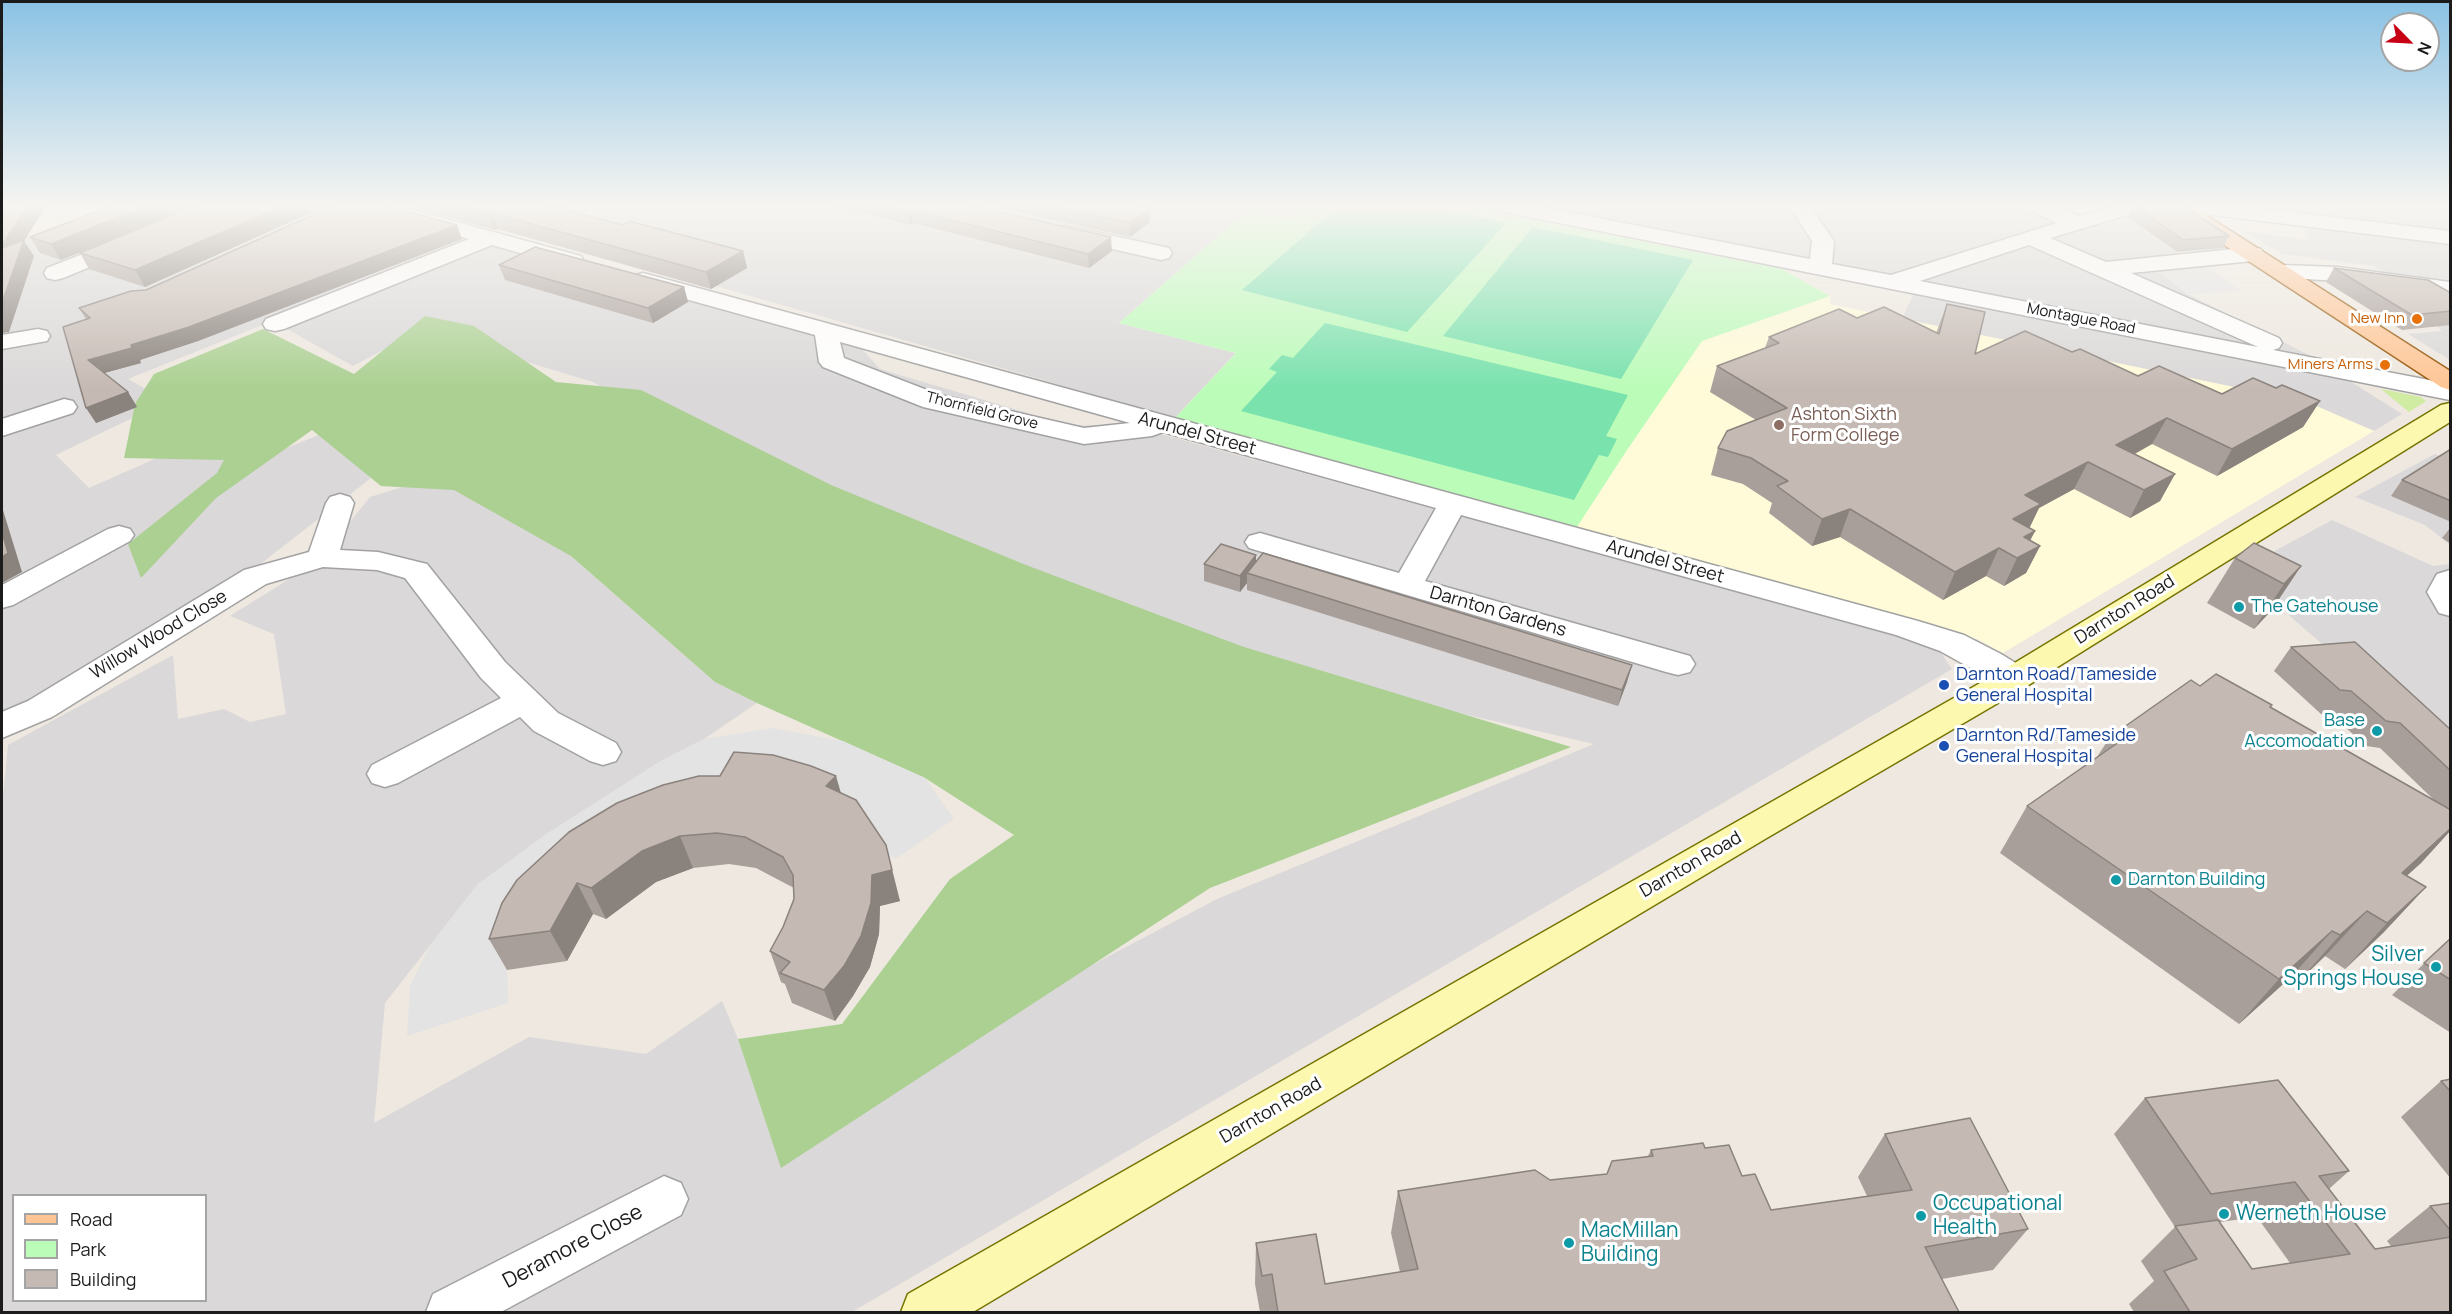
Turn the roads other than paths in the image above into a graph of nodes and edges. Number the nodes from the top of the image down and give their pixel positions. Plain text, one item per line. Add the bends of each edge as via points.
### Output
1 (72, 266) edge
2 (419, 266) edge
3 (592, 266) edge
4 (1816, 266) edge
5 (1941, 266) edge
6 (2098, 266) edge
7 (2140, 266) edge
8 (2273, 266) edge
9 (1820, 267) joint
10 (2106, 270) junction
11 (2282, 272) junction
12 (56, 273) dead end
13 (1894, 282) junction
14 (2421, 285) junction
15 (2451, 289) edge
16 (2451, 303) edge
17 (275, 324) dead end
18 (826, 331) junction
19 (38, 336) dead end
20 (2, 342) edge
21 (2319, 366) junction
22 (2451, 382) edge
23 (2451, 392) edge
24 (64, 407) dead end
25 (2451, 411) edge
26 (1169, 426) junction
27 (2, 428) edge
28 (340, 503) dead end
29 (1452, 504) junction
30 (119, 535) dead end
31 (1260, 542) dead end
32 (322, 558) junction
33 (2451, 580) edge
34 (1407, 586) junction
35 (2, 597) edge
36 (2451, 606) edge
37 (1678, 664) dead end
38 (2014, 678) junction
39 (524, 700) junction
40 (2, 726) edge
41 (603, 752) dead end
42 (385, 774) dead end
43 (664, 1199) dead end
44 (451, 1312) edge
45 (926, 1312) edge

1 - 12 street
2 - 17 street
3 - 18 street, Arundel Street
4 - 9 street, Montague Road
5 - 13 street
6 - 10 street
7 - 10 street
8 - 11 main road
9 - 13 street, Montague Road
10 - 21 street
11 - 14 street via 2338,274
11 - 22 main road
13 - 21 street, Montague Road
14 - 15 street
14 - 16 street
18 - 26 street, Arundel Street
18 - 26 street, Thornfield Grove via 832,362 932,400 1084,436
19 - 20 street
21 - 23 street, Montague Road
24 - 27 street
25 - 38 street, Darnton Road
26 - 29 street, Arundel Street
28 - 32 street
29 - 34 street, Darnton Gardens
29 - 38 street, Arundel Street via 1907,628 1952,643
30 - 35 street
31 - 34 street
32 - 39 street, Willow Wood Close via 378,561 416,571 493,670
32 - 40 street, Willow Wood Close via 255,578 40,709
33 - 36 street via 2443,592
34 - 37 street, Darnton Gardens
38 - 45 street, Darnton Road
39 - 41 street, Willow Wood Close via 546,722
39 - 42 street
43 - 44 street, Deramore Close

